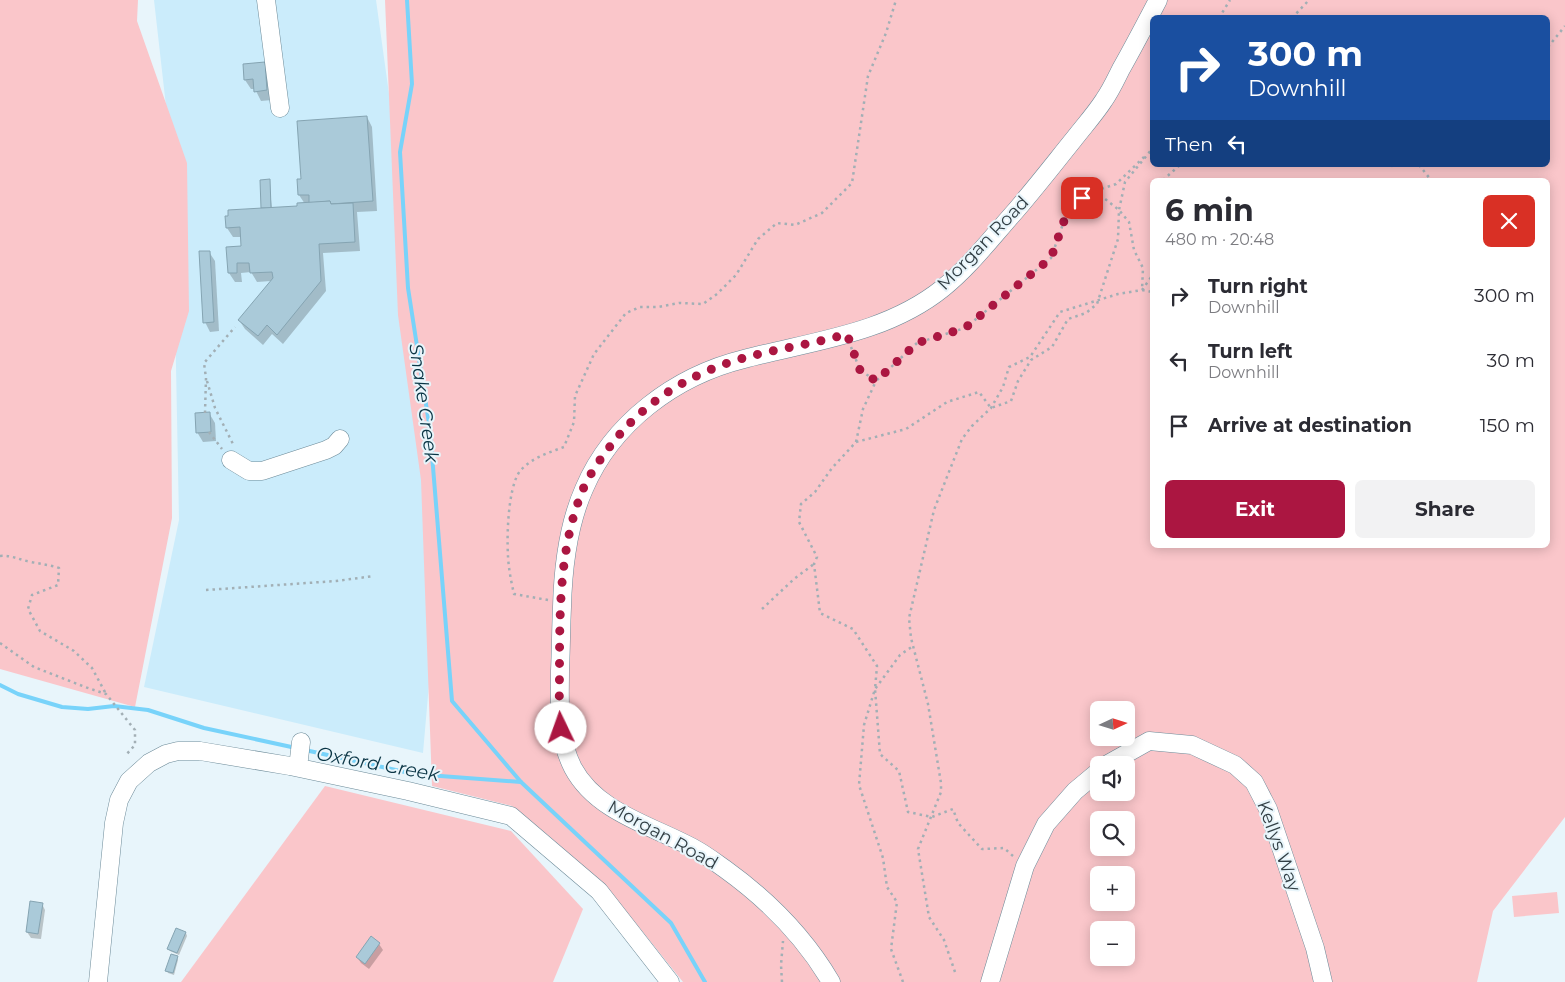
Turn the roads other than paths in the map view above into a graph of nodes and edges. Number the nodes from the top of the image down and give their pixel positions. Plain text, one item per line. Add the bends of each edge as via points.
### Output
1 (266, 0) edge
2 (1158, 0) edge
3 (280, 108) dead end
4 (340, 439) dead end
5 (232, 452) road end
6 (1122, 756) edge
7 (1090, 778) edge
8 (98, 982) edge
9 (670, 982) edge
10 (831, 982) edge
11 (990, 982) edge
12 (1323, 982) edge

1 - 3 street
2 - 10 street, Morgan Road via 1105,99 1037,186 944,288 892,320 741,360 683,382 631,420 603,454 582,493 569,536 562,600 559,711 565,748 575,770 598,798 698,850 748,886 776,910
4 - 5 street via 326,450 262,471 249,471
6 - 12 street, Kellys Way via 1149,741 1192,746 1235,765 1254,782 1271,818 1315,948
7 - 11 street via 1074,791 1046,824 1025,866
8 - 9 street via 119,800 129,781 148,763 178,751 200,751 296,767 511,816 599,891

